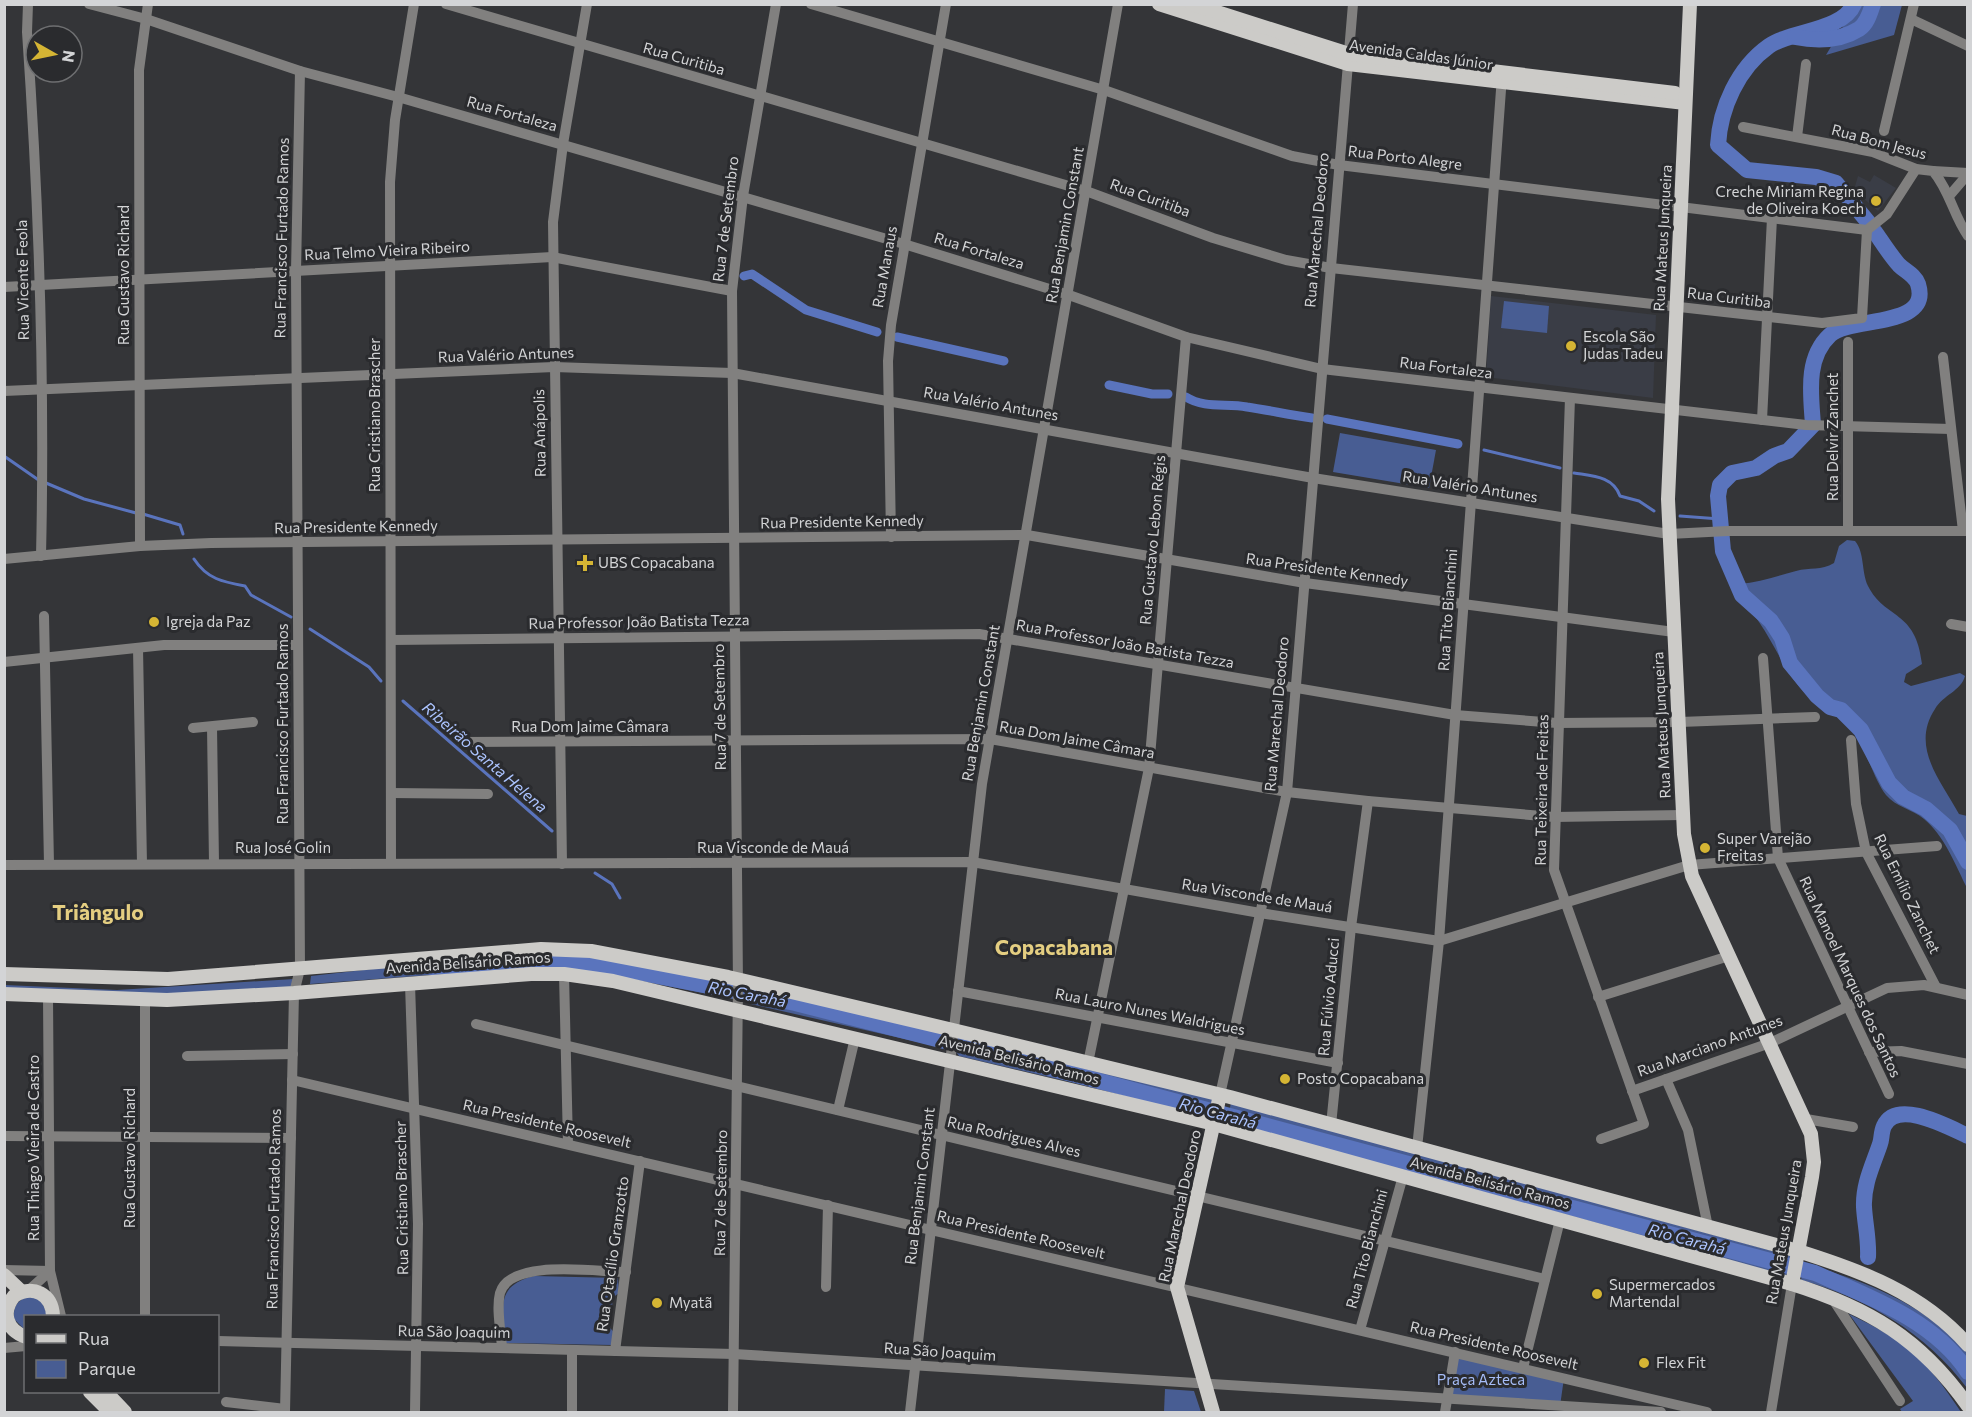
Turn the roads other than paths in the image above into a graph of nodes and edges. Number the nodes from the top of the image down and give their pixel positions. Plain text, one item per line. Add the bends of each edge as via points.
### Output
1 (28, 4) edge
2 (89, 4) edge
3 (148, 4) edge
4 (414, 4) edge
5 (446, 4) edge
6 (586, 4) edge
7 (776, 4) edge
8 (811, 4) edge
9 (946, 4) edge
10 (1118, 4) edge
11 (1160, 4) edge
12 (1192, 4) edge
13 (1353, 4) edge
14 (1690, 4) edge
15 (1914, 4) edge
16 (146, 19) junction
17 (1911, 19) junction
18 (940, 42) junction
19 (580, 44) junction
20 (1968, 46) edge
21 (1348, 59) junction
22 (1806, 64) dead end
23 (300, 71) junction
24 (1501, 78) junction
25 (1104, 90) junction
26 (760, 96) junction
27 (398, 97) junction
28 (1686, 99) junction
29 (1743, 127) dead end
30 (1884, 131) dead end
31 (1797, 137) junction
32 (922, 142) junction
33 (562, 144) junction
34 (1340, 165) junction
35 (1916, 169) junction
36 (1933, 171) junction
37 (1968, 173) edge
38 (1494, 184) junction
39 (1086, 191) junction
40 (1950, 195) junction
41 (743, 196) junction
42 (1681, 207) junction
43 (1773, 218) junction
44 (1867, 230) junction
45 (1968, 236) edge
46 (904, 244) junction
47 (552, 256) junction
48 (390, 266) junction
49 (1331, 268) junction
50 (296, 271) junction
51 (139, 280) junction
52 (39, 285) junction
53 (1486, 286) junction
54 (4, 287) edge
55 (732, 291) junction
56 (1069, 295) junction
57 (1676, 307) junction
58 (1767, 317) junction
59 (1186, 337) junction
60 (1848, 342) dead end
61 (1942, 357) dead end
62 (554, 367) junction
63 (1322, 369) junction
64 (732, 373) junction
65 (390, 374) junction
66 (296, 378) junction
67 (138, 385) junction
68 (1479, 387) junction
69 (40, 389) junction
70 (4, 391) edge
71 (1570, 398) junction
72 (888, 401) junction
73 (1672, 410) junction
74 (1762, 420) junction
75 (1848, 426) junction
76 (1045, 429) junction
77 (1951, 429) junction
78 (1176, 453) junction
79 (1314, 478) junction
80 (1471, 502) junction
81 (1566, 517) junction
82 (1848, 531) junction
83 (1966, 531) edge
84 (1669, 534) junction
85 (1027, 535) junction
86 (891, 537) junction
87 (734, 538) junction
88 (557, 540) junction
89 (391, 541) junction
90 (297, 542) junction
91 (140, 546) junction
92 (41, 555) junction
93 (4, 559) edge
94 (1167, 559) junction
95 (1305, 583) junction
96 (1463, 604) junction
97 (44, 616) dead end
98 (1562, 618) junction
99 (1952, 624) dead end
100 (1968, 627) edge
101 (1674, 632) junction
102 (735, 636) junction
103 (558, 638) junction
104 (1008, 638) junction
105 (391, 640) junction
106 (297, 645) junction
107 (138, 648) junction
108 (45, 658) junction
109 (1763, 658) dead end
110 (4, 662) edge
111 (1158, 665) junction
112 (1296, 690) junction
113 (1455, 715) junction
114 (1815, 717) dead end
115 (1768, 719) junction
116 (253, 722) dead end
117 (1680, 722) junction
118 (1557, 723) junction
119 (212, 727) junction
120 (193, 728) dead end
121 (990, 739) junction
122 (1851, 740) dead end
123 (463, 742) dead end
124 (736, 742) junction
125 (560, 743) junction
126 (1149, 768) junction
127 (391, 792) junction
128 (1287, 792) junction
129 (488, 794) dead end
130 (1368, 801) junction
131 (1449, 809) junction
132 (1683, 814) junction
133 (1554, 817) junction
134 (1937, 846) dead end
135 (1866, 852) junction
136 (1778, 858) junction
137 (299, 862) junction
138 (972, 862) junction
139 (214, 863) junction
140 (391, 863) junction
141 (737, 863) junction
142 (49, 864) junction
143 (142, 864) junction
144 (562, 864) junction
145 (4, 865) edge
146 (1689, 865) junction
147 (1124, 889) junction
148 (1564, 903) junction
149 (1260, 913) junction
150 (1350, 927) junction
151 (1439, 940) junction
152 (1729, 956) junction
153 (300, 969) junction
154 (4, 974) edge
155 (564, 974) junction
156 (738, 983) junction
157 (410, 984) junction
158 (1936, 987) junction
159 (958, 991) junction
160 (294, 993) junction
161 (4, 994) edge
162 (1968, 995) edge
163 (48, 996) junction
164 (1598, 997) junction
165 (145, 999) junction
166 (738, 1004) junction
167 (1847, 1005) junction
168 (1097, 1017) junction
169 (476, 1024) dead end
170 (953, 1033) junction
171 (855, 1038) junction
172 (1232, 1043) junction
173 (1770, 1043) junction
174 (565, 1045) junction
175 (1869, 1052) junction
176 (293, 1054) junction
177 (187, 1056) dead end
178 (950, 1056) junction
179 (1088, 1063) junction
180 (1338, 1063) junction
181 (1968, 1064) edge
182 (1666, 1079) junction
183 (292, 1080) junction
184 (737, 1086) junction
185 (1632, 1091) junction
186 (1889, 1094) dead end
187 (1219, 1098) junction
188 (415, 1108) junction
189 (838, 1110) junction
190 (1806, 1119) junction
191 (1214, 1121) junction
192 (1331, 1125) junction
193 (1852, 1127) dead end
194 (941, 1135) junction
195 (4, 1136) edge
196 (49, 1137) junction
197 (145, 1137) junction
198 (291, 1138) junction
199 (1601, 1139) dead end
200 (568, 1144) junction
201 (1417, 1148) junction
202 (640, 1161) junction
203 (1402, 1176) junction
204 (736, 1184) junction
205 (1197, 1196) junction
206 (828, 1205) junction
207 (1560, 1220) junction
208 (1708, 1227) junction
209 (930, 1229) junction
210 (1385, 1241) junction
211 (1797, 1255) junction
212 (4, 1270) edge
213 (50, 1271) junction
214 (626, 1272) junction
215 (4, 1275) edge
216 (1545, 1279) junction
217 (1792, 1280) junction
218 (826, 1287) dead end
219 (1177, 1287) junction
220 (25, 1290) junction
221 (1830, 1296) junction
222 (57, 1298) junction
223 (6, 1300) edge
224 (53, 1315) edge
225 (53, 1315) edge
226 (61, 1315) edge
227 (145, 1315) edge
228 (6, 1329) edge
229 (1360, 1330) junction
230 (219, 1341) edge
231 (24, 1343) edge
232 (286, 1343) junction
233 (24, 1344) edge
234 (1968, 1345) edge
235 (417, 1346) junction
236 (4, 1348) edge
237 (502, 1348) junction
238 (572, 1350) junction
239 (615, 1351) junction
240 (1455, 1352) junction
241 (734, 1354) junction
242 (914, 1365) junction
243 (1523, 1368) junction
244 (1205, 1384) junction
245 (91, 1393) edge
246 (107, 1393) edge
247 (1447, 1399) junction
248 (1899, 1401) dead end
249 (226, 1402) dead end
250 (1968, 1406) edge
251 (285, 1411) edge
252 (110, 1413) edge
253 (125, 1413) edge
254 (416, 1413) edge
255 (572, 1413) edge
256 (733, 1413) edge
257 (910, 1413) edge
258 (1213, 1413) edge
259 (1445, 1413) edge
260 (1660, 1413) edge
261 (1707, 1413) edge
262 (1771, 1413) edge

1 - 52 street, Rua Vicente Feola
2 - 16 street, Rua Fortaleza
3 - 16 street, Rua Gustavo Richard
4 - 27 street, Rua Cristiano Brascher
5 - 19 street, Rua Curitiba
6 - 19 street, Rua Anápolis
7 - 26 street, Rua 7 de Setembro
8 - 18 street, Rua Porto Alegre
9 - 18 street, Rua Manaus
10 - 25 street, Rua Benjamin Constant
11 - 21 main road, Avenida Caldas Júnior
12 - 21 main road, Avenida Caldas Júnior
13 - 21 street, Rua Marechal Deodoro
14 - 28 main road, Rua Mateus Junqueira
15 - 17 street
16 - 23 street, Rua Fortaleza
16 - 51 street, Rua Gustavo Richard via 139,70
17 - 20 street
17 - 30 street
18 - 25 street, Rua Porto Alegre
18 - 32 street, Rua Manaus
19 - 26 street, Rua Curitiba
19 - 33 street, Rua Anápolis
21 - 24 main road, Avenida Caldas Júnior
21 - 34 street, Rua Marechal Deodoro
22 - 31 street
23 - 27 street, Rua Fortaleza
23 - 50 street, Rua Francisco Furtado Ramos
24 - 28 main road, Avenida Caldas Júnior
24 - 38 street, Rua Tito Bianchini
25 - 34 street, Rua Porto Alegre via 1272,150
25 - 39 street, Rua Benjamin Constant
26 - 32 street, Rua Curitiba
26 - 41 street, Rua 7 de Setembro
27 - 33 street, Rua Fortaleza
27 - 48 street, Rua Cristiano Brascher via 390,182
28 - 42 main road, Rua Mateus Junqueira
29 - 31 street, Rua Bom Jesus
31 - 35 street, Rua Bom Jesus via 1873,152
32 - 39 street, Rua Curitiba
32 - 46 street, Rua Manaus
33 - 41 street, Rua Fortaleza
33 - 47 street, Rua Anápolis
34 - 38 street, Rua Porto Alegre
34 - 49 street, Rua Marechal Deodoro
35 - 36 street, Rua Bom Jesus
35 - 44 street via 1887,214
36 - 37 street
36 - 40 street, Rua Bom Jesus
37 - 40 street
38 - 42 street, Rua Porto Alegre
38 - 53 street, Rua Tito Bianchini
39 - 49 street, Rua Curitiba via 1249,250
39 - 56 street, Rua Benjamin Constant
40 - 45 street, Rua Bom Jesus via 1956,218
41 - 46 street, Rua Fortaleza
41 - 55 street, Rua 7 de Setembro
42 - 43 street, Rua Porto Alegre
42 - 57 main road, Rua Mateus Junqueira
43 - 44 street, Rua Porto Alegre
43 - 58 street
44 - 58 street, Rua Curitiba via 1862,318 1822,323
46 - 56 street, Rua Fortaleza
46 - 72 street, Rua Manaus via 891,325
47 - 48 street, Rua Telmo Vieira Ribeiro
47 - 55 street, Rua Telmo Vieira Ribeiro
47 - 62 street, Rua Anápolis
48 - 50 street, Rua Telmo Vieira Ribeiro
48 - 65 street, Rua Cristiano Brascher
49 - 53 street, Rua Curitiba
49 - 63 street, Rua Marechal Deodoro
50 - 51 street, Rua Telmo Vieira Ribeiro
50 - 66 street, Rua Francisco Furtado Ramos
51 - 52 street, Rua Telmo Vieira Ribeiro
51 - 67 street, Rua Gustavo Richard
52 - 54 street, Rua Telmo Vieira Ribeiro
52 - 69 street, Rua Vicente Feola
53 - 57 street, Rua Curitiba
53 - 68 street, Rua Tito Bianchini
55 - 64 street, Rua 7 de Setembro
56 - 59 street, Rua Fortaleza
56 - 76 street, Rua Benjamin Constant
57 - 58 street, Rua Curitiba
57 - 73 main road, Rua Mateus Junqueira
58 - 74 street
59 - 63 street, Rua Fortaleza
59 - 78 street, Rua Gustavo Lebon Régis
60 - 75 street, Rua Delvir Zanchet
61 - 77 street
62 - 64 street, Rua Valério Antunes
62 - 65 street, Rua Valério Antunes
62 - 88 street, Rua Anápolis
63 - 68 street, Rua Fortaleza
63 - 79 street, Rua Marechal Deodoro
64 - 72 street, Rua Valério Antunes
64 - 87 street, Rua 7 de Setembro
65 - 66 street, Rua Valério Antunes
65 - 89 street, Rua Cristiano Brascher
66 - 67 street, Rua Valério Antunes
66 - 90 street, Rua Francisco Furtado Ramos
67 - 69 street, Rua Valério Antunes
67 - 91 street, Rua Gustavo Richard
68 - 71 street, Rua Fortaleza
68 - 80 street, Rua Tito Bianchini
69 - 70 street, Rua Valério Antunes
69 - 92 street, Rua Vicente Feola
71 - 73 street, Rua Fortaleza
71 - 81 street, Rua Teixeira de Freitas
72 - 76 street, Rua Valério Antunes
72 - 86 street, Rua Manaus
73 - 74 street, Rua Fortaleza
73 - 84 main road, Rua Mateus Junqueira
74 - 75 street, Rua Fortaleza
75 - 77 street, Rua Fortaleza
75 - 82 street, Rua Delvir Zanchet
76 - 78 street, Rua Valério Antunes
76 - 85 street, Rua Benjamin Constant
77 - 83 street
78 - 79 street, Rua Valério Antunes
78 - 94 street, Rua Gustavo Lebon Régis
79 - 80 street, Rua Valério Antunes
79 - 95 street, Rua Marechal Deodoro
80 - 81 street, Rua Valério Antunes
80 - 96 street, Rua Tito Bianchini
81 - 84 street, Rua Valério Antunes
81 - 98 street, Rua Teixeira de Freitas
82 - 83 street, Rua Valério Antunes
82 - 84 street, Rua Valério Antunes
84 - 101 main road, Rua Mateus Junqueira
85 - 86 street, Rua Presidente Kennedy
85 - 94 street, Rua Presidente Kennedy
85 - 104 street, Rua Benjamin Constant
86 - 87 street, Rua Presidente Kennedy
87 - 88 street, Rua Presidente Kennedy
87 - 102 street, Rua 7 de Setembro
88 - 89 street, Rua Presidente Kennedy
88 - 103 street, Rua Anápolis
89 - 90 street, Rua Presidente Kennedy
89 - 105 street, Rua Cristiano Brascher
90 - 91 street, Rua Presidente Kennedy
90 - 106 street, Rua Francisco Furtado Ramos
91 - 92 street, Rua Presidente Kennedy
92 - 93 street, Rua Presidente Kennedy
94 - 95 street, Rua Presidente Kennedy
94 - 111 street, Rua Gustavo Lebon Régis
95 - 96 street, Rua Presidente Kennedy
95 - 112 street, Rua Marechal Deodoro
96 - 98 street, Rua Presidente Kennedy
96 - 113 street, Rua Tito Bianchini
97 - 108 street
98 - 101 street, Rua Presidente Kennedy
98 - 118 street, Rua Teixeira de Freitas
99 - 100 street
101 - 117 main road, Rua Mateus Junqueira
102 - 103 street, Rua Professor João Batista Tezza
102 - 104 street, Rua Professor João Batista Tezza via 954,633
102 - 124 street, Rua 7 de Setembro
103 - 105 street, Rua Professor João Batista Tezza
103 - 125 street, Rua Anápolis
104 - 111 street, Rua Professor João Batista Tezza
104 - 121 street, Rua Benjamin Constant
105 - 127 street, Rua Cristiano Brascher
106 - 107 street
106 - 137 street, Rua Francisco Furtado Ramos
107 - 108 street
107 - 143 street
108 - 110 street
108 - 142 street
109 - 115 street, Rua Manoel Marques dos Santos
111 - 112 street, Rua Professor João Batista Tezza
111 - 126 street, Rua Gustavo Lebon Régis
112 - 113 street, Rua Professor João Batista Tezza
112 - 128 street, Rua Marechal Deodoro
113 - 118 street, Rua Professor João Batista Tezza
113 - 131 street, Rua Tito Bianchini
114 - 115 street, Rua Professor João Batista Tezza
115 - 117 street, Rua Professor João Batista Tezza
115 - 136 street, Rua Manoel Marques dos Santos
116 - 119 street
117 - 118 street, Rua Professor João Batista Tezza
117 - 132 main road, Rua Mateus Junqueira
118 - 133 street, Rua Teixeira de Freitas
119 - 120 street
119 - 139 street
121 - 124 street, Rua Dom Jaime Câmara
121 - 126 street, Rua Dom Jaime Câmara
121 - 138 street, Rua Benjamin Constant
122 - 135 street, Rua Emílio Zanchet via 1856,804
123 - 125 street, Rua Dom Jaime Câmara
124 - 125 street, Rua Dom Jaime Câmara
124 - 141 street, Rua 7 de Setembro
125 - 144 street, Rua Anápolis
126 - 128 street, Rua Dom Jaime Câmara
126 - 147 street, Rua Gustavo Lebon Régis
127 - 129 street
127 - 140 street, Rua Cristiano Brascher
128 - 130 street, Rua Dom Jaime Câmara
128 - 149 street, Rua Marechal Deodoro
130 - 131 street, Rua Dom Jaime Câmara
130 - 150 street, Rua Fúlvio Aducci
131 - 133 street, Rua Dom Jaime Câmara
131 - 151 street, Rua Tito Bianchini
132 - 133 street, Rua Dom Jaime Câmara
132 - 146 main road, Rua Mateus Junqueira
133 - 148 street, Rua Teixeira de Freitas via 1554,870
134 - 135 street, Rua Visconde de Mauá
135 - 136 street, Rua Visconde de Mauá
135 - 158 street, Rua Emílio Zanchet
136 - 146 street, Rua Visconde de Mauá
136 - 167 street, Rua Manoel Marques dos Santos
137 - 139 street, Rua José Golin
137 - 140 street, Rua José Golin
137 - 153 street, Rua Francisco Furtado Ramos
138 - 141 street, Rua Visconde de Mauá
138 - 147 street, Rua Visconde de Mauá
138 - 159 street, Rua Benjamin Constant
139 - 143 street, Rua José Golin
140 - 144 street, Rua José Golin
141 - 144 street, Rua Visconde de Mauá
141 - 156 street, Rua 7 de Setembro
142 - 143 street, Rua José Golin
142 - 145 street, Rua José Golin
146 - 148 street, Rua Visconde de Mauá
146 - 152 main road, Rua Mateus Junqueira
147 - 149 street, Rua Visconde de Mauá
147 - 168 street, Rua Gustavo Lebon Régis
148 - 151 street, Rua Visconde de Mauá
148 - 164 street, Rua Teixeira de Freitas
149 - 150 street, Rua Visconde de Mauá
149 - 172 street, Rua Marechal Deodoro
150 - 151 street, Rua Visconde de Mauá
150 - 180 street, Rua Fúlvio Aducci
151 - 201 street, Rua Tito Bianchini
152 - 164 street
152 - 173 main road, Rua Mateus Junqueira
153 - 154 main road, Avenida Belisário Ramos via 168,979
153 - 156 main road, Avenida Belisário Ramos via 567,949
153 - 160 street, Rua Francisco Furtado Ramos
155 - 157 main road, Avenida Belisário Ramos
155 - 166 main road, Avenida Belisário Ramos
155 - 174 street
156 - 166 street, Rua 7 de Setembro
156 - 170 main road, Avenida Belisário Ramos
157 - 160 main road, Avenida Belisário Ramos
157 - 188 street, Rua Cristiano Brascher
158 - 162 street, Rua Marciano Antunes
158 - 167 street, Rua Marciano Antunes via 1900,985
159 - 168 street, Rua Lauro Nunes Waldrigues
159 - 170 street, Rua Benjamin Constant
160 - 165 main road, Avenida Belisário Ramos
160 - 176 street, Rua Francisco Furtado Ramos
161 - 163 main road, Avenida Belisário Ramos
163 - 165 main road, Avenida Belisário Ramos
163 - 196 street, Rua Thiago Vieira de Castro
164 - 185 street, Rua Teixeira de Freitas
165 - 197 street, Rua Gustavo Richard
166 - 171 main road, Avenida Belisário Ramos
166 - 184 street, Rua 7 de Setembro
167 - 173 street, Rua Marciano Antunes
167 - 175 street, Rua Manoel Marques dos Santos
168 - 172 street, Rua Lauro Nunes Waldrigues
168 - 179 street, Rua Gustavo Lebon Régis
169 - 174 street, Rua Rodrigues Alves
170 - 178 street, Rua Benjamin Constant
170 - 179 main road, Avenida Belisário Ramos
171 - 178 main road, Avenida Belisário Ramos
171 - 189 street
172 - 180 street, Rua Lauro Nunes Waldrigues
172 - 187 street, Rua Marechal Deodoro
173 - 182 street, Rua Marciano Antunes
173 - 190 main road, Rua Mateus Junqueira
174 - 184 street, Rua Rodrigues Alves
174 - 200 street
175 - 181 street via 1901,1051
175 - 186 street, Rua Manoel Marques dos Santos
176 - 177 street
176 - 183 street, Rua Francisco Furtado Ramos
178 - 191 main road, Avenida Belisário Ramos
178 - 194 street, Rua Benjamin Constant
179 - 187 main road, Avenida Belisário Ramos
180 - 192 street, Rua Fúlvio Aducci
182 - 185 street, Rua Marciano Antunes
182 - 208 street via 1688,1130
183 - 188 street, Rua Presidente Roosevelt
183 - 198 street, Rua Francisco Furtado Ramos
184 - 189 street, Rua Rodrigues Alves
184 - 204 street, Rua 7 de Setembro
185 - 199 street, Rua Teixeira de Freitas via 1644,1124
187 - 191 main road, Rua Marechal Deodoro
187 - 192 main road, Avenida Belisário Ramos
188 - 200 street, Rua Presidente Roosevelt
188 - 235 street, Rua Cristiano Brascher
189 - 194 street, Rua Rodrigues Alves
190 - 193 street
190 - 211 main road, Rua Mateus Junqueira via 1814,1162
191 - 203 main road, Avenida Belisário Ramos
191 - 205 main road, Rua Marechal Deodoro
192 - 201 main road, Avenida Belisário Ramos
194 - 205 street, Rua Rodrigues Alves
194 - 209 street, Rua Benjamin Constant
195 - 196 street
196 - 197 street
196 - 213 street, Rua Thiago Vieira de Castro
197 - 198 street
197 - 227 street, Rua Gustavo Richard
198 - 232 street, Rua Francisco Furtado Ramos
200 - 202 street, Rua Presidente Roosevelt
201 - 208 main road, Avenida Belisário Ramos
202 - 204 street, Rua Presidente Roosevelt
202 - 214 street, Rua Otacílio Granzotto
203 - 207 main road, Avenida Belisário Ramos
203 - 210 street, Rua Tito Bianchini
204 - 206 street, Rua Presidente Roosevelt
204 - 241 street, Rua 7 de Setembro
205 - 210 street, Rua Rodrigues Alves
205 - 219 main road, Rua Marechal Deodoro
206 - 209 street, Rua Presidente Roosevelt
206 - 218 street
207 - 216 street
207 - 217 main road, Avenida Belisário Ramos
208 - 211 main road, Avenida Belisário Ramos
209 - 219 street, Rua Presidente Roosevelt
209 - 242 street, Rua Benjamin Constant
210 - 216 street, Rua Rodrigues Alves
210 - 229 street, Rua Tito Bianchini
211 - 217 main road, Rua Mateus Junqueira
211 - 234 main road, Avenida Belisário Ramos via 1859,1271 1900,1290 1928,1308
212 - 213 street
213 - 220 street
213 - 222 street, Rua Thiago Vieira de Castro
214 - 237 street via 536,1270 515,1275 500,1294
214 - 239 street, Rua Otacílio Granzotto
215 - 220 main road
216 - 243 street
217 - 221 main road, Avenida Belisário Ramos
217 - 262 street, Rua Mateus Junqueira
219 - 229 street, Rua Presidente Roosevelt
219 - 244 main road, Rua Marechal Deodoro
220 - 223 main road
220 - 224 main road via 44,1294 50,1300
221 - 248 street
221 - 250 main road, Avenida Belisário Ramos via 1883,1321 1905,1337 1947,1377
222 - 225 street, Rua Thiago Vieira de Castro
222 - 226 street, Rua Thiago Vieira de Castro
223 - 228 main road
228 - 231 main road via 11,1329
229 - 240 street, Rua Presidente Roosevelt
230 - 232 street, Rua São Joaquim
232 - 235 street, Rua São Joaquim
232 - 251 street, Rua Francisco Furtado Ramos
233 - 236 street
235 - 237 street, Rua São Joaquim
235 - 254 street, Rua Cristiano Brascher
237 - 238 street, Rua São Joaquim
238 - 239 street, Rua São Joaquim
238 - 255 street
239 - 241 street, Rua São Joaquim
240 - 243 street, Rua Presidente Roosevelt
240 - 247 street
241 - 242 street, Rua São Joaquim
241 - 256 street, Rua 7 de Setembro
242 - 244 street, Rua São Joaquim
242 - 257 street, Rua Benjamin Constant
243 - 261 street, Rua Presidente Roosevelt
244 - 247 street, Rua São Joaquim
244 - 258 main road, Rua Marechal Deodoro
245 - 252 main road
246 - 253 main road
247 - 259 street
247 - 260 street, Rua São Joaquim
249 - 251 street

